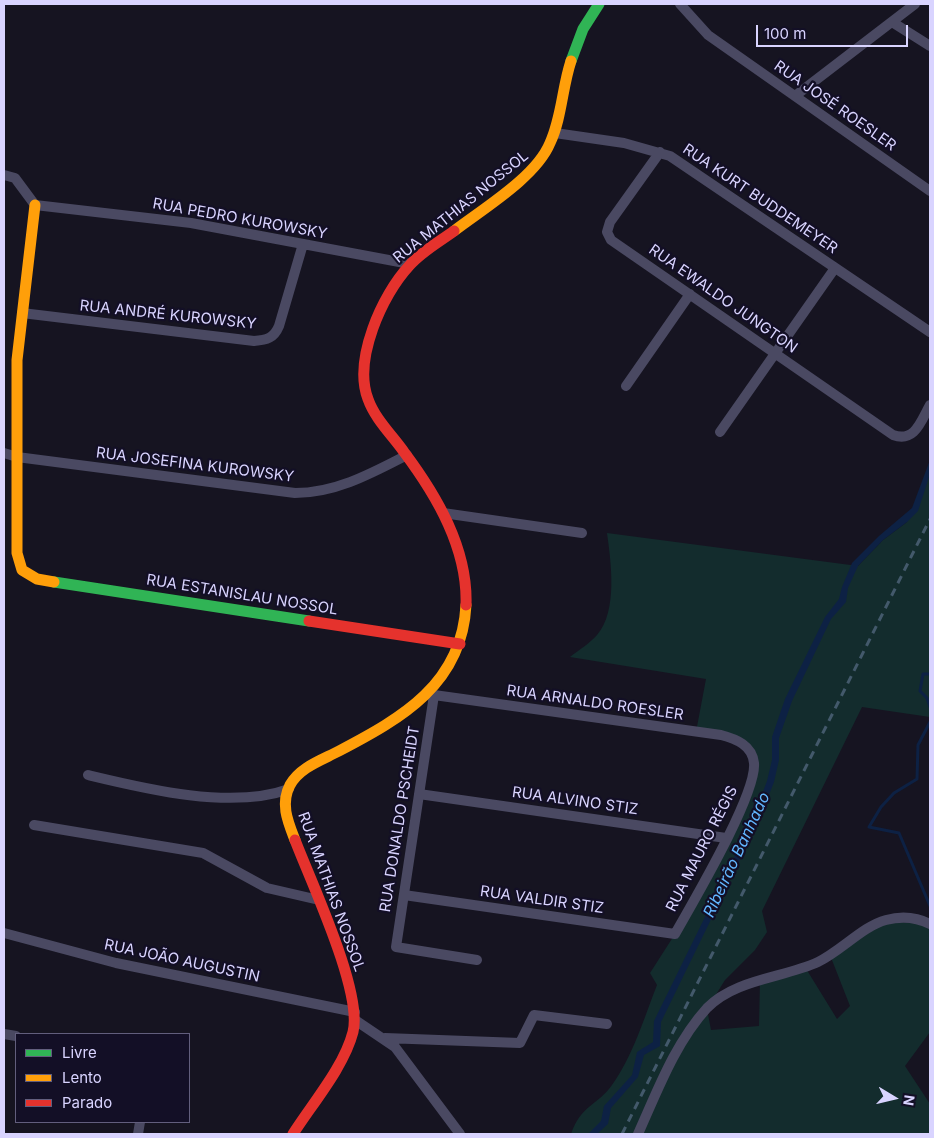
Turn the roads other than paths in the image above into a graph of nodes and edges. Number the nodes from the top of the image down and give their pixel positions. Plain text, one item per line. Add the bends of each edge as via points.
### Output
1 (598, 4) edge
2 (680, 4) edge
3 (915, 4) edge
4 (892, 22) junction
5 (930, 46) edge
6 (795, 96) junction
7 (555, 134) junction
8 (660, 152) junction
9 (4, 175) edge
10 (930, 191) edge
11 (35, 205) junction
12 (302, 244) junction
13 (410, 264) junction
14 (835, 268) junction
15 (690, 294) junction
16 (22, 313) junction
17 (930, 332) edge
18 (775, 353) junction
19 (626, 386) dead end
20 (930, 404) edge
21 (720, 432) dead end
22 (4, 453) edge
23 (407, 456) junction
24 (17, 457) junction
25 (443, 513) junction
26 (582, 533) dead end
27 (460, 644) junction
28 (432, 694) junction
29 (748, 748) joint
30 (88, 775) dead end
31 (289, 788) junction
32 (419, 794) junction
33 (34, 825) dead end
34 (726, 838) junction
35 (404, 895) junction
36 (319, 900) junction
37 (930, 924) edge
38 (4, 933) edge
39 (675, 934) joint
40 (477, 960) dead end
41 (355, 1016) junction
42 (607, 1024) dead end
43 (385, 1038) junction
44 (293, 1134) edge
45 (460, 1134) edge
46 (638, 1134) edge

1 - 7 street, RUA MATHIAS NOSSOL via 584,27 571,60
2 - 6 street, RUA JOSÉ ROESLER via 708,35
3 - 4 street
4 - 5 street
4 - 6 street
6 - 10 street, RUA JOSÉ ROESLER
7 - 8 street, RUA KURT BUDDEMEYER via 624,143
7 - 13 street, RUA MATHIAS NOSSOL via 535,169
8 - 14 street, RUA KURT BUDDEMEYER via 680,161
8 - 15 street, RUA EWALDO JUNGTON via 610,222 607,232 611,240
9 - 11 street via 14,178
11 - 12 street, RUA PEDRO KUROWSKY via 191,223
11 - 16 street
12 - 13 street, RUA PEDRO KUROWSKY
12 - 16 street, RUA ANDRÉ KUROWSKY via 279,326 275,335 266,340
13 - 23 street, RUA MATHIAS NOSSOL via 380,313 363,372 369,404
14 - 17 street, RUA KURT BUDDEMEYER
14 - 18 street
15 - 18 street, RUA EWALDO JUNGTON
15 - 19 street
16 - 24 street via 17,369
18 - 20 street, RUA EWALDO JUNGTON via 893,435 907,437 914,434
18 - 21 street
22 - 24 street, RUA JOSEFINA KUROWSKY
23 - 24 street, RUA JOSEFINA KUROWSKY via 349,483 301,494
23 - 25 street, RUA MATHIAS NOSSOL
24 - 27 street, RUA ESTANISLAU NOSSOL via 17,553 22,570 37,579
25 - 26 street
25 - 27 street, RUA MATHIAS NOSSOL via 464,567 467,606
27 - 28 street, RUA MATHIAS NOSSOL
28 - 29 street, RUA ARNALDO ROESLER via 721,735 738,740
28 - 31 street, RUA MATHIAS NOSSOL via 388,726 304,770
28 - 32 street, RUA DONALDO PSCHEIDT
29 - 34 street, RUA MAURO RÉGIS via 754,763 753,773
30 - 31 street via 140,787 204,796 247,797 275,794
31 - 36 street, RUA MATHIAS NOSSOL via 285,805 288,821
32 - 34 street, RUA ALVINO STIZ
32 - 35 street, RUA DONALDO PSCHEIDT
33 - 36 street via 203,853 267,888
34 - 39 street, RUA MAURO RÉGIS
35 - 39 street, RUA VALDIR STIZ
35 - 40 street, RUA DONALDO PSCHEIDT via 396,947
36 - 41 street, RUA MATHIAS NOSSOL via 348,979
37 - 46 street via 909,918 883,921 819,961 742,987 714,1002 682,1044
38 - 41 street, RUA JOÃO AUGUSTIN via 116,963
41 - 43 street, RUA JOÃO AUGUSTIN
41 - 44 street, RUA MATHIAS NOSSOL via 350,1044 342,1060
42 - 43 street via 534,1015 520,1043
43 - 45 street via 404,1057

